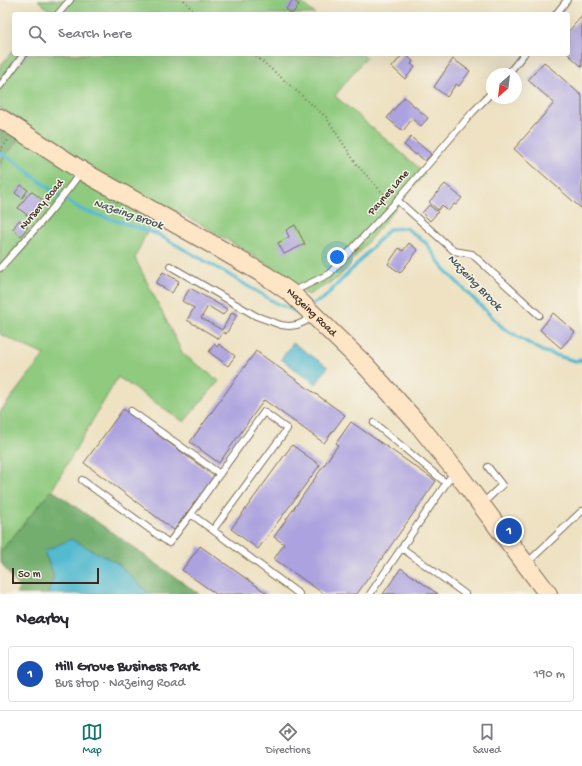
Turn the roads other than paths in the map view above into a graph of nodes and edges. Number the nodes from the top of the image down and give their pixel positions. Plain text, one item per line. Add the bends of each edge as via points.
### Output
1 (70, 0) edge
2 (567, 0) edge
3 (60, 12) edge
4 (558, 12) edge
5 (22, 56) edge
6 (522, 56) edge
7 (513, 68) edge
8 (0, 86) edge
9 (486, 98) edge
10 (0, 118) edge
11 (82, 171) junction
12 (395, 202) junction
13 (170, 266) dead end
14 (0, 268) edge
15 (291, 293) junction
16 (313, 314) junction
17 (539, 315) dead end
18 (131, 410) dead end
19 (374, 423) dead end
20 (488, 467) dead end
21 (220, 474) junction
22 (450, 476) junction
23 (82, 480) dead end
24 (481, 506) junction
25 (582, 511) edge
26 (191, 514) junction
27 (213, 530) junction
28 (402, 548) junction
29 (526, 564) junction
30 (299, 594) edge
31 (370, 594) edge
32 (465, 594) edge
33 (548, 594) edge

1 - 3 lane
2 - 4 lane
5 - 8 lane
6 - 7 lane
9 - 12 lane, Paynes Lane
10 - 11 main road, Nazeing Road
11 - 14 lane, Nursery Road via 57,204
11 - 15 main road, Nazeing Road via 265,275
12 - 15 lane, Paynes Lane via 329,274
12 - 17 lane via 454,251 472,254
13 - 16 lane via 256,316 280,325 297,325
15 - 16 main road, Nazeing Road
16 - 22 main road, Nazeing Road via 366,366 418,424
18 - 21 lane
19 - 22 lane
20 - 24 lane via 502,485
21 - 26 lane
21 - 27 lane via 264,412 287,429
22 - 24 main road, Nazeing Road
22 - 28 lane
23 - 26 lane via 169,544
24 - 29 main road, Nazeing Road
25 - 29 lane
26 - 27 lane
27 - 30 lane
28 - 31 lane
28 - 32 lane
29 - 33 main road, Nazeing Road

